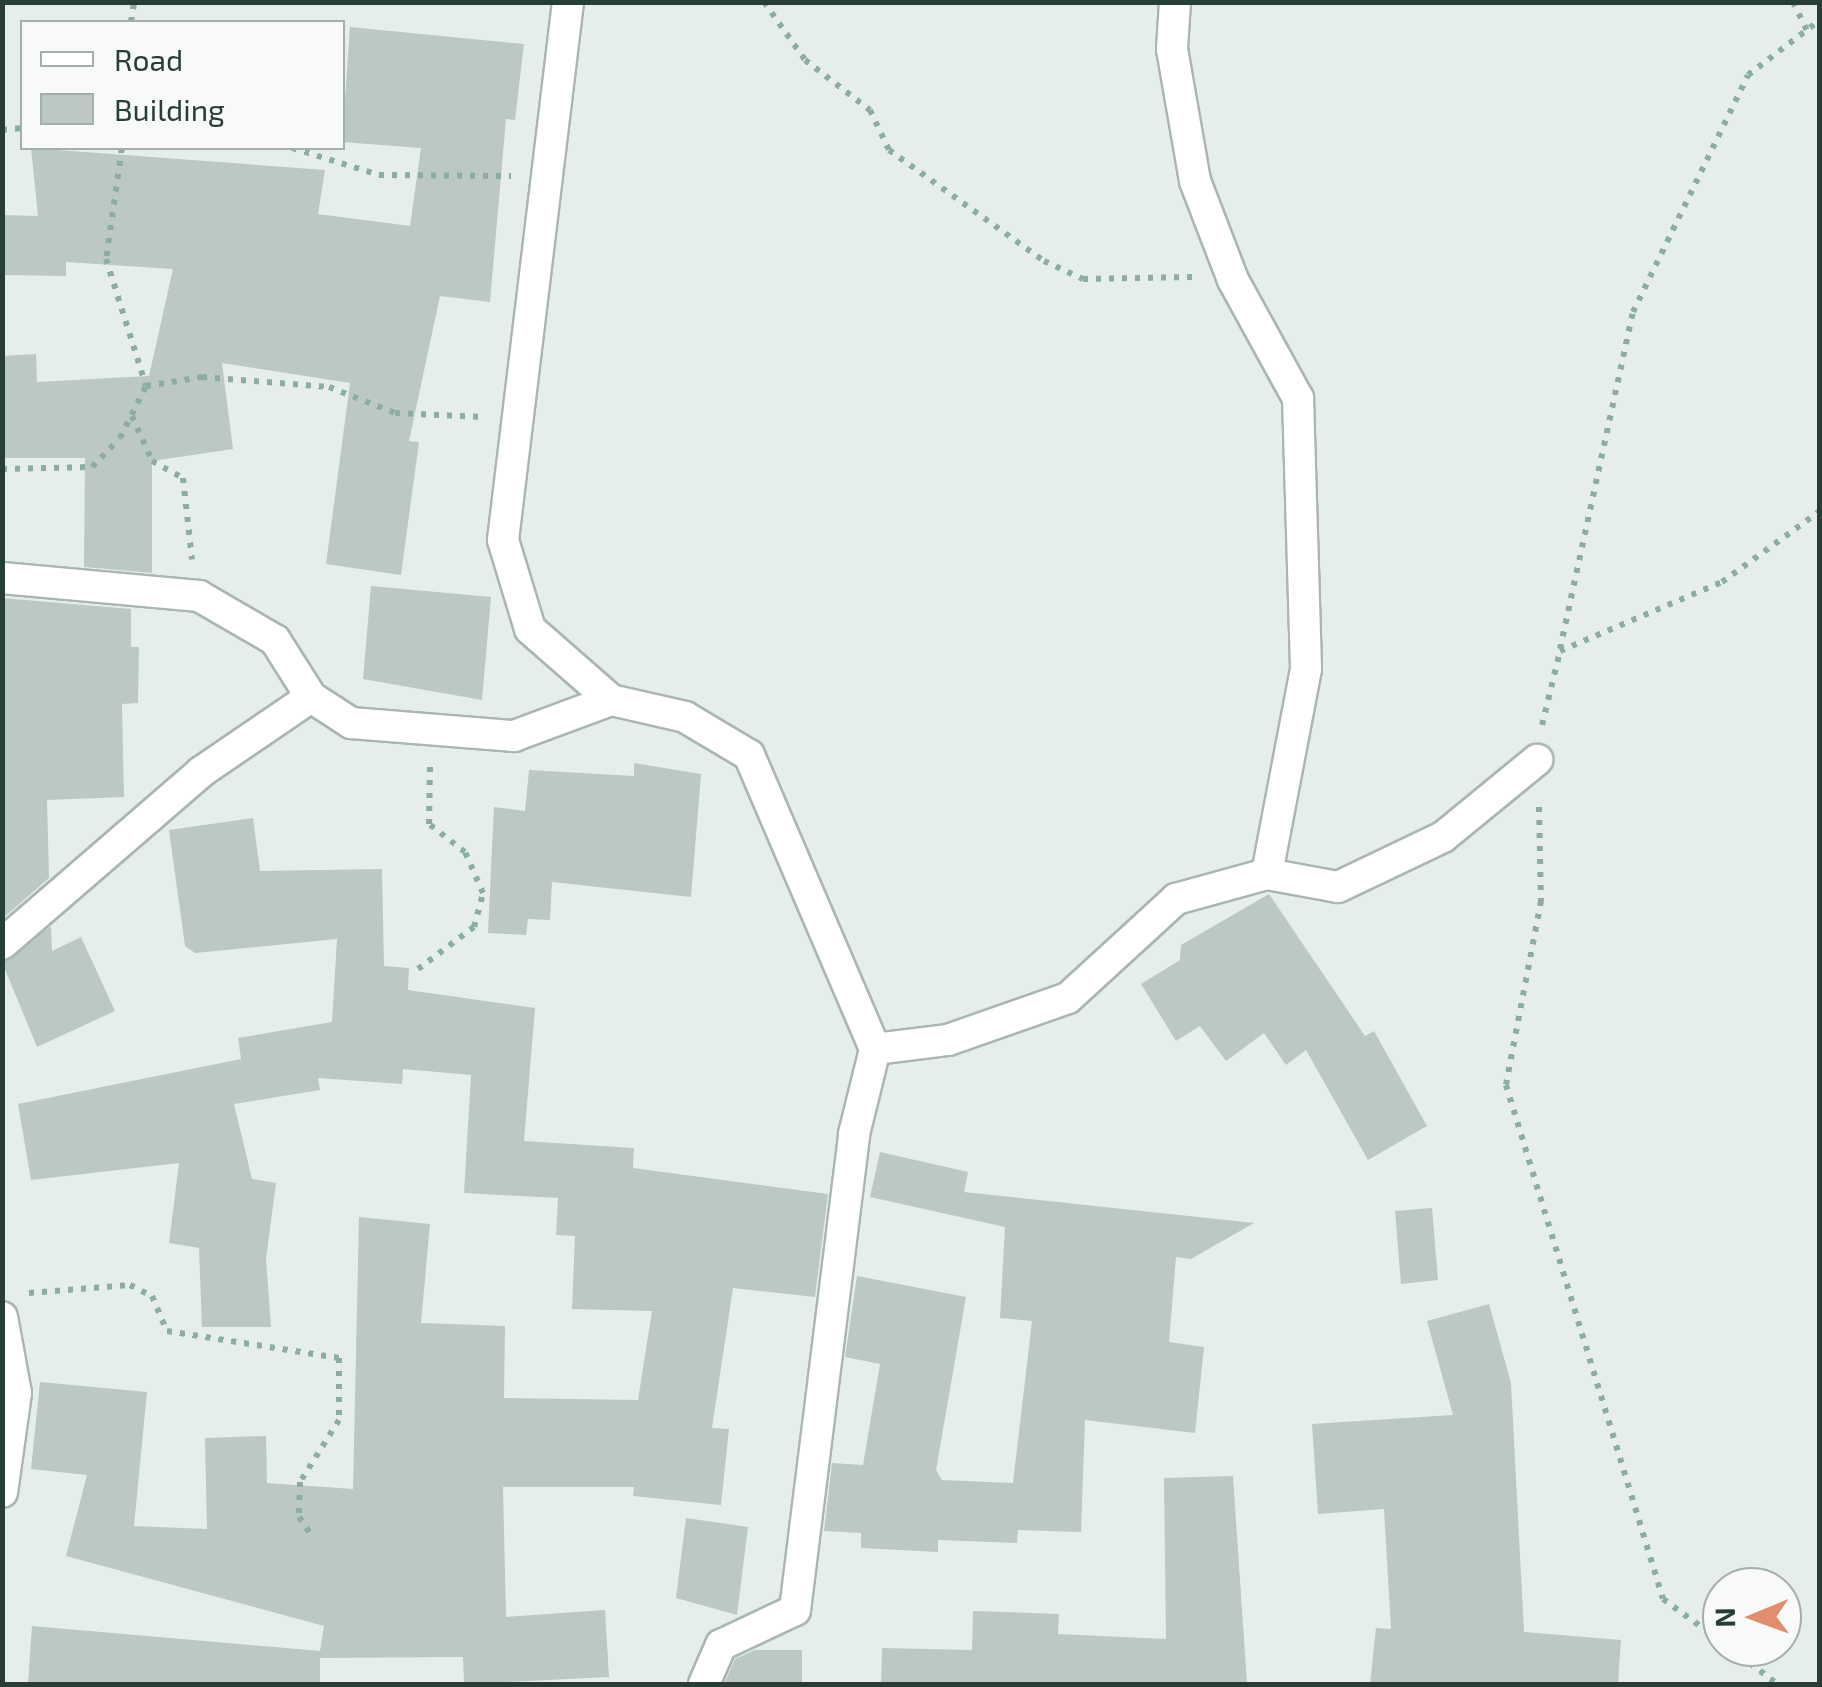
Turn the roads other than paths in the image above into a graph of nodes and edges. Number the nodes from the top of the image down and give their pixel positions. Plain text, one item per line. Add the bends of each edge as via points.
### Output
1 (568, 2) edge
2 (1175, 2) edge
3 (2, 578) edge
4 (312, 697) junction
5 (611, 700) junction
6 (1538, 760) road end
7 (1267, 874) junction
8 (2, 944) edge
9 (876, 1049) junction
10 (11, 1305) edge
11 (2, 1492) edge
12 (704, 1684) edge

1 - 5 street via 503,540 530,629
2 - 7 street via 1172,48 1195,181 1233,280 1298,398 1306,669
3 - 4 street via 188,596 275,640
4 - 5 street via 351,723 514,736
4 - 8 street via 201,772
5 - 9 street via 685,717 749,754
6 - 7 street via 1443,837 1338,887
7 - 9 street via 1176,898 1068,998 948,1040
9 - 12 street via 854,1134 795,1610 721,1645
10 - 11 street via 16,1393

